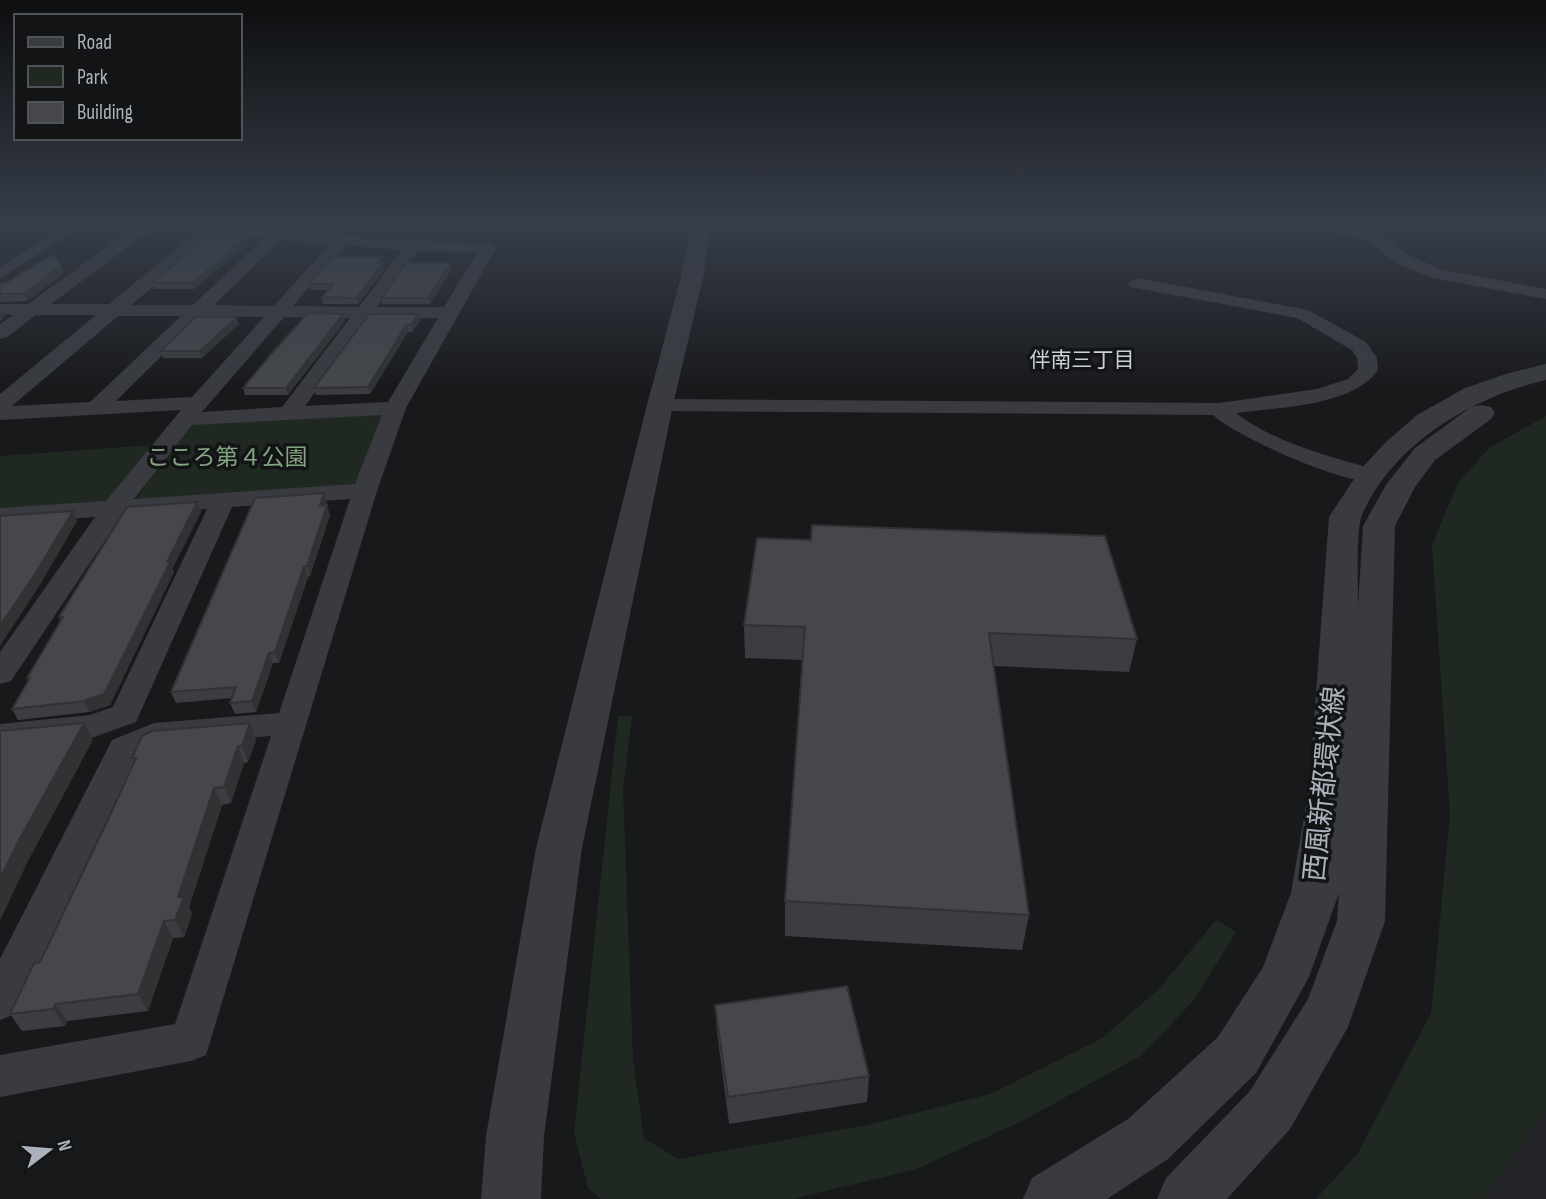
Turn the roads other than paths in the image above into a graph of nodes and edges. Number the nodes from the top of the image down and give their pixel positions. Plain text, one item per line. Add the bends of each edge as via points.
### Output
1 (75, 278) edge
2 (152, 278) edge
3 (232, 278) edge
4 (310, 278) edge
5 (389, 278) edge
6 (470, 278) edge
7 (692, 278) edge
8 (1460, 278) edge
9 (1137, 283) dead end
10 (1546, 294) edge
11 (0, 309) edge
12 (33, 309) junction
13 (115, 309) junction
14 (198, 310) junction
15 (281, 311) junction
16 (363, 312) junction
17 (450, 313) junction
18 (0, 333) edge
19 (1546, 372) edge
20 (1546, 387) edge
21 (0, 405) edge
22 (660, 405) junction
23 (96, 408) junction
24 (395, 408) junction
25 (1219, 409) junction
26 (192, 411) junction
27 (0, 413) edge
28 (289, 413) junction
29 (1371, 476) junction
30 (365, 491) junction
31 (223, 501) junction
32 (114, 508) junction
33 (0, 516) edge
34 (0, 674) edge
35 (292, 723) junction
36 (0, 735) edge
37 (0, 1001) edge
38 (0, 1076) edge
39 (511, 1199) edge
40 (1053, 1199) edge
41 (1187, 1199) edge

1 - 12 street
2 - 13 street
3 - 14 street
4 - 15 street
5 - 16 street
6 - 17 street
7 - 22 street
8 - 10 street
9 - 25 street via 1302,314 1340,333 1367,358 1368,370 1355,383 1321,395
11 - 12 street
12 - 13 street
12 - 18 street
13 - 14 street
13 - 21 street
14 - 15 street
14 - 23 street
15 - 16 street
15 - 26 street
16 - 17 street
16 - 28 street
17 - 24 street
19 - 29 street, 西風新都環状線 via 1474,394 1427,421
20 - 41 street, 西風新都環状線 via 1496,403 1425,454 1401,485 1379,526 1361,921 1330,1010 1270,1110
22 - 25 street
22 - 39 street via 559,848 515,1136
23 - 26 street
23 - 27 street
24 - 28 street
24 - 30 street
25 - 29 street via 1227,419 1275,443
26 - 28 street
26 - 32 street
29 - 40 street, 西風新都環状線 via 1345,517 1330,788 1315,893 1284,977 1237,1055 1148,1139
30 - 31 street
30 - 35 street
31 - 32 street
31 - 36 street via 125,714 94,726
32 - 33 street
32 - 34 street
35 - 37 street via 154,734 124,748
35 - 38 street via 191,1041

